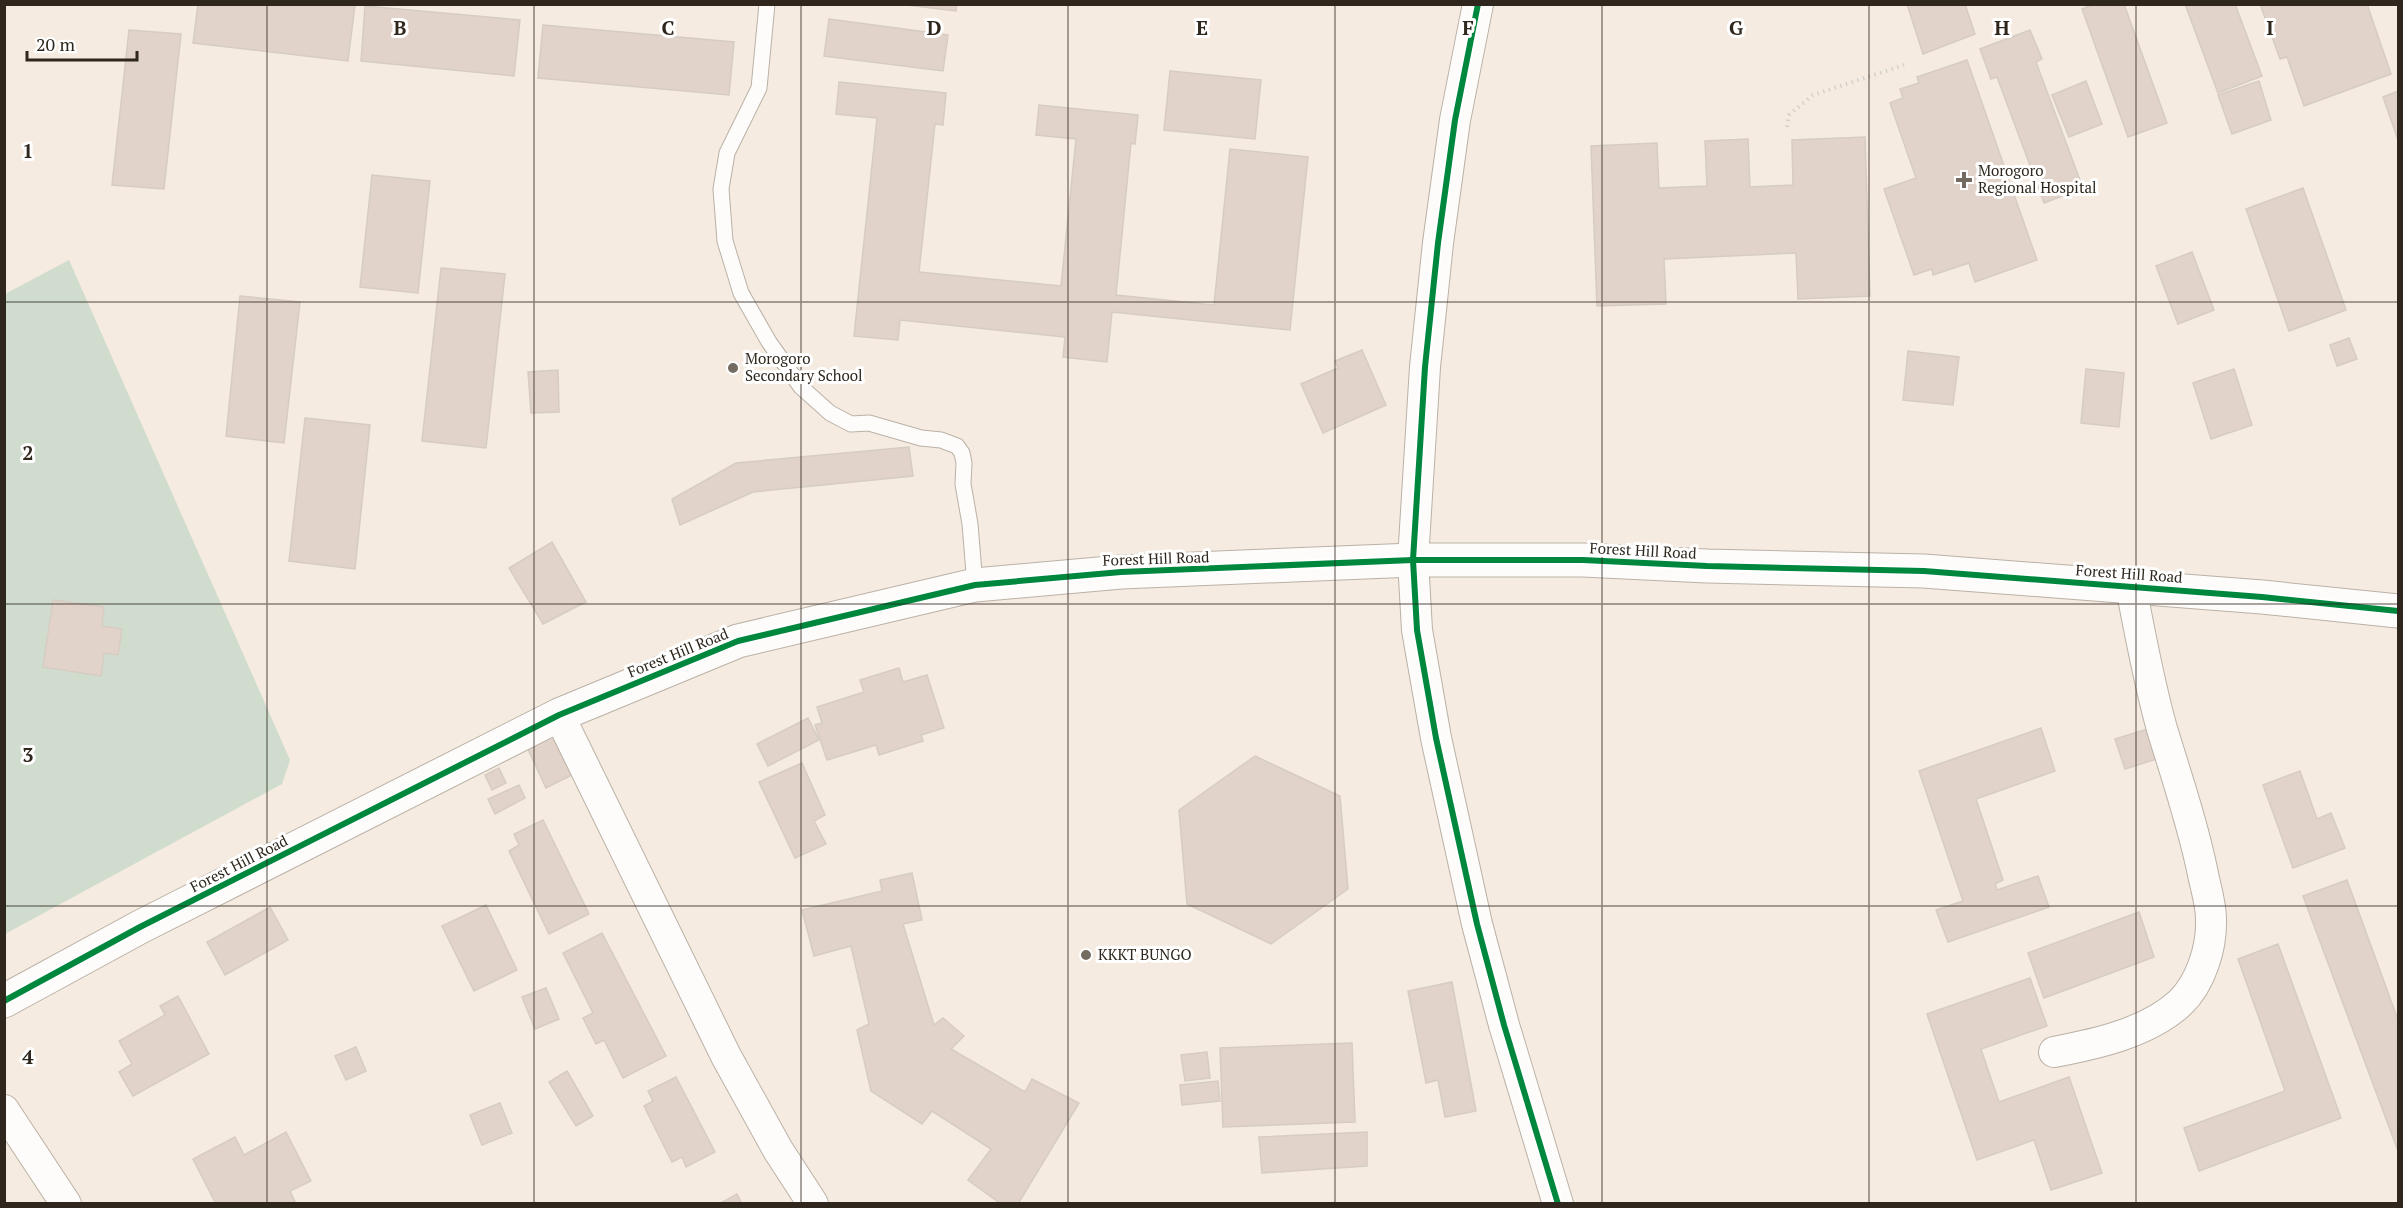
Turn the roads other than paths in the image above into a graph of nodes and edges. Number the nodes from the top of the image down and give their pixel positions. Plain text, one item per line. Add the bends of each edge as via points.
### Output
1 (767, 4) edge
2 (1478, 4) edge
3 (1413, 560) junction
4 (975, 585) junction
5 (2131, 587) junction
6 (2398, 611) edge
7 (559, 715) junction
8 (4, 1001) edge
9 (2054, 1052) dead end
10 (4, 1110) edge
11 (66, 1203) edge
12 (813, 1203) edge
13 (1558, 1203) edge

1 - 4 lane via 759,88 727,153 721,189 724,241 741,292 769,342 801,387 830,413 852,424 869,423 957,446 964,463
2 - 3 street via 1455,120 1438,243 1425,367
3 - 4 street, Forest Hill Road via 1121,572
3 - 5 street, Forest Hill Road via 1583,560 1924,571
3 - 13 street via 1417,630 1459,846 1504,1025
4 - 7 street, Forest Hill Road via 738,641
5 - 6 street, Forest Hill Road
5 - 9 street via 2161,726 2196,838 2211,917 2210,941 2199,975 2180,1003 2129,1033
7 - 8 street, Forest Hill Road via 140,927
7 - 12 street via 726,1056 778,1150
10 - 11 street

